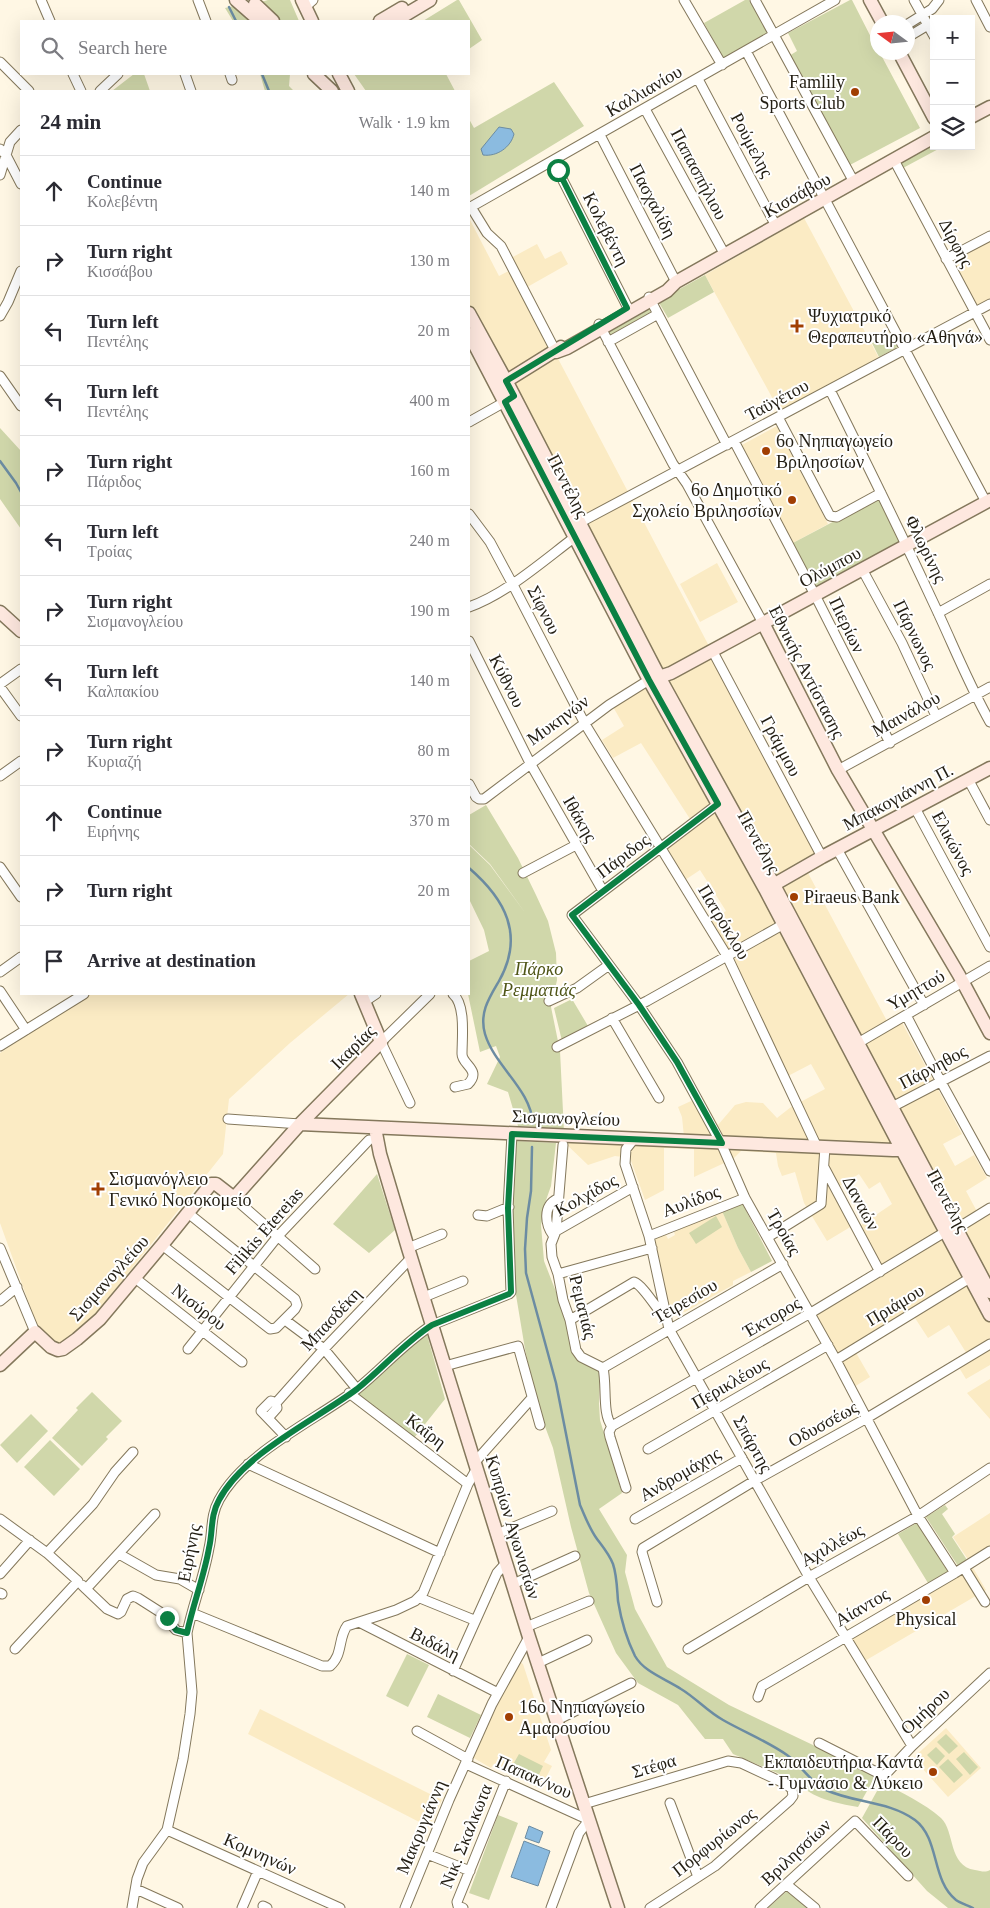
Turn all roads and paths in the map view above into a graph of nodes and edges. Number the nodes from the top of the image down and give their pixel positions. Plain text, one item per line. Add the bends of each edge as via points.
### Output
1 (40, 0) edge
2 (198, 0) edge
3 (236, 0) edge
4 (250, 0) edge
5 (414, 0) edge
6 (430, 0) edge
7 (684, 0) edge
8 (755, 0) edge
9 (836, 0) edge
10 (870, 0) edge
11 (914, 0) edge
12 (939, 0) edge
13 (976, 0) edge
14 (307, 2) edge
15 (878, 15) edge
16 (923, 15) junction
17 (50, 20) edge
18 (206, 20) edge
19 (259, 20) edge
20 (272, 20) edge
21 (312, 20) edge
22 (382, 20) edge
23 (397, 20) edge
24 (915, 20) edge
25 (928, 25) junction
26 (990, 27) edge
27 (930, 29) edge
28 (915, 33) edge
29 (775, 34) junction
30 (746, 51) junction
31 (902, 60) edge
32 (0, 62) edge
33 (722, 65) junction
34 (73, 75) edge
35 (117, 75) edge
36 (185, 75) edge
37 (315, 75) edge
38 (328, 75) edge
39 (340, 75) edge
40 (698, 79) junction
41 (28, 90) edge
42 (81, 90) edge
43 (101, 90) edge
44 (191, 90) edge
45 (331, 90) edge
46 (336, 90) edge
47 (347, 90) edge
48 (990, 107) edge
49 (645, 109) junction
50 (930, 111) edge
51 (975, 114) edge
52 (20, 131) edge
53 (600, 135) junction
54 (930, 139) edge
55 (3, 152) edge
56 (894, 160) junction
57 (553, 161) junction
58 (0, 175) edge
59 (20, 182) edge
60 (854, 182) junction
61 (825, 199) junction
62 (470, 208) edge
63 (776, 226) junction
64 (990, 236) edge
65 (725, 255) junction
66 (946, 259) junction
67 (20, 272) edge
68 (676, 282) junction
69 (649, 298) junction
70 (990, 304) edge
71 (628, 310) junction
72 (975, 313) junction
73 (658, 314) junction
74 (470, 315) edge
75 (0, 316) edge
76 (600, 326) junction
77 (470, 336) edge
78 (990, 340) edge
79 (608, 342) junction
80 (905, 350) junction
81 (556, 352) junction
82 (0, 376) edge
83 (502, 384) junction
84 (830, 390) junction
85 (510, 399) junction
86 (20, 405) edge
87 (778, 417) junction
88 (470, 421) edge
89 (730, 443) junction
90 (679, 470) junction
91 (881, 493) junction
92 (988, 501) edge
93 (470, 515) edge
94 (579, 523) junction
95 (575, 537) junction
96 (906, 545) junction
97 (862, 569) junction
98 (512, 583) junction
99 (990, 584) edge
100 (815, 595) junction
101 (470, 606) edge
102 (0, 612) edge
103 (938, 613) junction
104 (763, 623) junction
105 (20, 630) edge
106 (470, 643) edge
107 (712, 650) junction
108 (20, 670) edge
109 (654, 679) junction
110 (0, 685) edge
111 (990, 687) edge
112 (975, 695) junction
113 (20, 715) edge
114 (936, 716) junction
115 (990, 722) edge
116 (585, 724) junction
117 (890, 743) junction
118 (20, 762) edge
119 (530, 763) junction
120 (990, 768) edge
121 (838, 770) junction
122 (0, 776) edge
123 (968, 779) junction
124 (470, 786) edge
125 (718, 804) junction
126 (915, 808) junction
127 (990, 820) edge
128 (874, 829) junction
129 (576, 845) junction
130 (660, 848) junction
131 (836, 849) junction
132 (822, 857) junction
133 (0, 867) edge
134 (523, 873) dead end
135 (3, 878) edge
136 (771, 885) junction
137 (603, 891) junction
138 (20, 896) edge
139 (572, 915) joint
140 (784, 924) junction
141 (990, 947) edge
142 (727, 956) junction
143 (20, 958) edge
144 (609, 965) junction
145 (990, 966) edge
146 (0, 972) edge
147 (962, 982) junction
148 (0, 991) edge
149 (82, 995) edge
150 (429, 995) edge
151 (454, 995) edge
152 (363, 998) edge
153 (550, 1002) dead end
154 (639, 1005) junction
155 (924, 1005) junction
156 (906, 1015) junction
157 (612, 1018) junction
158 (26, 1030) junction
159 (990, 1033) edge
160 (382, 1042) junction
161 (858, 1043) junction
162 (0, 1046) edge
163 (557, 1047) dead end
164 (990, 1056) edge
165 (941, 1082) junction
166 (455, 1087) dead end
167 (659, 1098) dead end
168 (410, 1104) dead end
169 (892, 1107) junction
170 (228, 1119) dead end
171 (300, 1124) junction
172 (394, 1129) junction
173 (512, 1134) junction
174 (374, 1139) junction
175 (634, 1139) junction
176 (563, 1141) junction
177 (722, 1143) junction
178 (821, 1147) junction
179 (906, 1148) junction
180 (824, 1167) junction
181 (990, 1171) edge
182 (633, 1187) junction
183 (234, 1198) junction
184 (745, 1198) junction
185 (508, 1207) junction
186 (990, 1208) edge
187 (188, 1213) junction
188 (478, 1214) dead end
189 (951, 1231) junction
190 (555, 1233) junction
191 (442, 1234) dead end
192 (278, 1236) junction
193 (649, 1236) junction
194 (768, 1236) junction
195 (162, 1245) junction
196 (0, 1248) edge
197 (652, 1248) junction
198 (410, 1253) junction
199 (783, 1264) junction
200 (253, 1266) junction
201 (315, 1269) dead end
202 (880, 1272) junction
203 (558, 1274) junction
204 (135, 1278) junction
205 (970, 1278) junction
206 (463, 1281) dead end
207 (17, 1287) junction
208 (990, 1292) edge
209 (229, 1296) junction
210 (424, 1297) junction
211 (0, 1301) edge
212 (810, 1314) junction
213 (990, 1315) edge
214 (666, 1319) junction
215 (285, 1320) junction
216 (570, 1320) junction
217 (432, 1325) junction
218 (669, 1329) junction
219 (203, 1331) junction
220 (35, 1332) junction
221 (990, 1344) edge
222 (828, 1345) junction
223 (188, 1349) dead end
224 (324, 1349) junction
225 (836, 1360) junction
226 (242, 1362) dead end
227 (0, 1365) edge
228 (445, 1366) junction
229 (603, 1368) junction
230 (697, 1379) junction
231 (353, 1391) junction
232 (531, 1399) junction
233 (276, 1403) junction
234 (715, 1410) junction
235 (268, 1418) junction
236 (867, 1418) junction
237 (540, 1425) dead end
238 (612, 1426) junction
239 (286, 1437) junction
240 (648, 1449) dead end
241 (133, 1452) dead end
242 (742, 1458) junction
243 (248, 1464) junction
244 (476, 1465) junction
245 (990, 1468) edge
246 (754, 1481) junction
247 (468, 1484) junction
248 (626, 1488) dead end
249 (552, 1511) dead end
250 (155, 1514) dead end
251 (918, 1516) junction
252 (635, 1519) dead end
253 (0, 1520) edge
254 (497, 1534) junction
255 (30, 1540) junction
256 (990, 1551) edge
257 (47, 1553) junction
258 (440, 1553) junction
259 (119, 1554) junction
260 (575, 1556) dead end
261 (506, 1563) junction
262 (964, 1568) junction
263 (955, 1573) junction
264 (0, 1574) edge
265 (809, 1577) junction
266 (78, 1581) junction
267 (513, 1584) junction
268 (86, 1589) junction
269 (199, 1590) junction
270 (420, 1598) junction
271 (589, 1601) dead end
272 (657, 1602) dead end
273 (985, 1602) dead end
274 (192, 1613) junction
275 (474, 1620) junction
276 (359, 1622) junction
277 (528, 1632) junction
278 (187, 1633) junction
279 (845, 1636) junction
280 (587, 1640) dead end
281 (16, 1649) dead end
282 (688, 1649) dead end
283 (538, 1663) junction
284 (453, 1671) junction
285 (990, 1673) edge
286 (631, 1683) dead end
287 (498, 1693) junction
288 (758, 1697) dead end
289 (557, 1720) junction
290 (417, 1732) dead end
291 (819, 1743) dead end
292 (912, 1746) junction
293 (467, 1761) junction
294 (506, 1781) junction
295 (793, 1796) joint
296 (584, 1804) junction
297 (670, 1804) dead end
298 (589, 1820) junction
299 (855, 1821) joint
300 (167, 1830) junction
301 (427, 1854) junction
302 (258, 1870) junction
303 (470, 1871) junction
304 (908, 1876) dead end
305 (698, 1877) junction
306 (786, 1884) junction
307 (136, 1888) junction
308 (460, 1906) edge
309 (132, 1908) edge
310 (178, 1908) edge
311 (242, 1908) edge
312 (340, 1908) edge
313 (405, 1908) edge
314 (551, 1908) edge
315 (618, 1908) edge
316 (650, 1908) edge
317 (760, 1908) edge
318 (815, 1908) edge

1 - 17 street
2 - 18 street
3 - 19 street
4 - 20 street
5 - 22 street
6 - 23 street
7 - 33 street
8 - 29 street
9 - 29 street, Καλλιανίου
10 - 15 street
11 - 16 street
12 - 16 street
13 - 26 street
14 - 21 street
16 - 24 street
16 - 25 street
25 - 27 street
25 - 28 street
29 - 30 street, Καλλιανίου
29 - 60 street
30 - 33 street, Καλλιανίου
30 - 61 street
31 - 50 street
32 - 41 street
33 - 40 street, Καλλιανίου
34 - 42 street
35 - 43 street
36 - 44 street
37 - 45 street
38 - 46 street
39 - 47 street
40 - 49 street, Καλλιανίου
40 - 63 street, Ρούμελης
48 - 51 street
49 - 53 street, Καλλιανίου
49 - 65 street, Παπασπήλιου
52 - 55 street
53 - 57 street, Καλλιανίου
53 - 68 street, Πασχαλίδη
54 - 56 street, Κισσάβου
55 - 58 street
55 - 59 street
56 - 60 street, Κισσάβου
56 - 66 street, Δίρφης
57 - 62 street, Καλλιανίου
57 - 71 street, Κολεβέντη
60 - 61 street, Κισσάβου
61 - 63 street, Κισσάβου
61 - 80 street
62 - 81 street via 487,233 501,246
63 - 65 street, Κισσάβου
64 - 66 street
65 - 68 street, Κισσάβου
66 - 72 street, Δίρφης
67 - 75 street
68 - 69 street, Κισσάβου
69 - 71 street, Κισσάβου
69 - 73 street, Πιερίων
70 - 72 street, Ταϋγέτου
71 - 76 street, Κισσάβου
72 - 78 street, Δίρφης
72 - 80 street, Ταϋγέτου
73 - 79 street
73 - 89 street, Πιερίων
74 - 83 street, Πεντέλης
76 - 79 street, Εθνικής Αντίστασης
76 - 81 street, Κισσάβου
77 - 83 street, Πεντέλης
79 - 90 street, Εθνικής Αντίστασης
80 - 84 street, Ταϋγέτου
80 - 92 street
81 - 83 street, Κισσάβου
82 - 86 street
83 - 85 street, Πεντέλης
84 - 87 street, Ταϋγέτου
84 - 91 street, Φλωρίνης
85 - 88 street
85 - 94 street, Πεντέλης
85 - 95 street, Πεντέλης
87 - 89 street, Ταϋγέτου
87 - 91 street via 830,516 837,517
89 - 90 street, Ταϋγέτου
89 - 100 street, Πιερίων
90 - 94 street, Ταϋγέτου
90 - 104 street, Εθνικής Αντίστασης
91 - 96 street, Φλωρίνης
92 - 96 street, Ολύμπου
93 - 98 street, Σίφνου via 490,542
94 - 109 street, Πεντέλης
95 - 98 street
95 - 109 street, Πεντέλης
96 - 97 street, Ολύμπου
96 - 103 street, Φλωρίνης
97 - 100 street, Ολύμπου
97 - 114 street, Πάρνωνος via 902,642
98 - 101 street
98 - 116 street, Σίφνου
99 - 103 street
100 - 104 street, Ολύμπου
100 - 117 street, Πιερίων
102 - 105 street
103 - 112 street, Φλωρίνης
104 - 107 street, Ολύμπου
104 - 121 street, Εθνικής Αντίστασης
106 - 119 street, Κύθνου
107 - 109 street, Ολύμπου
107 - 132 street, Γράμμου
108 - 110 street
109 - 116 street, Μυκηνών via 614,701
109 - 125 street, Πεντέλης
109 - 136 street, Πεντέλης
110 - 113 street
111 - 112 street, Μαινάλου
112 - 114 street, Μαινάλου
112 - 115 street, Φλωρίνης
114 - 117 street, Μαινάλου
116 - 119 street, Μυκηνών
116 - 130 street, Πατρόκλου
117 - 121 street, Μαινάλου
118 - 122 street
119 - 124 street, Μυκηνών via 482,799 476,797
119 - 129 street, Ιθάκης
120 - 123 street, Μπακογιάννη Π.
121 - 128 street, Εθνικής Αντίστασης
123 - 126 street, Μπακογιάννη Π.
123 - 127 street
125 - 130 street, Πάριδος
125 - 136 street, Πεντέλης
126 - 128 street, Μπακογιάννη Π.
126 - 141 street, Ελικώνος
128 - 131 street, Μπακογιάννη Π.
128 - 147 street, Εθνικής Αντίστασης
129 - 134 street
129 - 137 street, Ιθάκης
130 - 137 street, Πάριδος
130 - 142 street, Πατρόκλου
131 - 132 street, Μπακογιάννη Π.
131 - 155 street
132 - 136 street, Μπακογιάννη Π.
133 - 135 street
135 - 138 street
136 - 140 street, Πεντέλης
136 - 161 street, Πεντέλης
137 - 139 street, Πάριδος
139 - 144 street, Τροίας
140 - 142 street
140 - 179 street, Πεντέλης
142 - 154 street
142 - 178 street, Πατρόκλου
143 - 146 street
144 - 153 street
144 - 154 street, Τροίας
145 - 147 street, Υμηττού
147 - 155 street, Υμηττού
147 - 159 street, Εθνικής Αντίστασης
148 - 158 street
149 - 158 street
150 - 160 street, Ικαρίας
151 - 166 street via 461,1004 462,1056 473,1072 468,1084
152 - 160 street
154 - 157 street
154 - 177 street, Τροίας via 677,1062
155 - 156 street, Υμηττού
156 - 161 street, Υμηττού
156 - 165 street
157 - 163 street
157 - 167 street
158 - 162 street
160 - 168 street
160 - 171 street, Ικαρίας
161 - 169 street, Πεντέλης
164 - 165 street, Πάρνηθος
165 - 169 street, Πάρνηθος
165 - 181 street
169 - 179 street, Πεντέλης
170 - 171 street, Σισμανογλείου
171 - 174 street, Σισμανογλείου
171 - 183 street, Ικαρίας
172 - 173 street, Σισμανογλείου
172 - 174 street, Σισμανογλείου
172 - 174 street via 386,1136
173 - 176 street, Σισμανογλείου
173 - 185 street
174 - 192 street, Filikis Etereias
174 - 198 street, Κυπρίων Αγωνιστών
175 - 176 street, Σισμανογλείου
175 - 177 street, Σισμανογλείου
175 - 182 street, Σπάρτης via 624,1158
176 - 190 street, Ρεματιάς
177 - 178 street, Σισμανογλείου
177 - 184 street, Τροίας
178 - 179 street, Σισμανογλείου
178 - 180 street, Δαναών
179 - 189 street, Πεντέλης
180 - 194 street via 821,1204
180 - 202 street, Δαναών
182 - 190 street, Κολχίδος
182 - 193 street, Σπάρτης
183 - 187 street, Σισμανογλείου via 213,1183
183 - 192 street
184 - 193 street, Αυλίδος
184 - 194 street, Τροίας
185 - 188 street via 487,1216
185 - 217 street, Ειρήνης via 511,1292
186 - 189 street, Έκτορος
187 - 195 street, Σισμανογλείου
187 - 200 street
189 - 202 street, Έκτορος
189 - 205 street, Πεντέλης
189 - 208 street, Πεντέλης
190 - 203 street, Ρεματιάς via 551,1248
191 - 198 street
192 - 200 street, Filikis Etereias
192 - 201 street
193 - 197 street, Σπάρτης
194 - 199 street, Τροίας
195 - 204 street, Σισμανογλείου
195 - 209 street
196 - 207 street
197 - 203 street
197 - 214 street, Σπάρτης
198 - 210 street, Κυπρίων Αγωνιστών
198 - 224 street, Μπασδέκη
199 - 212 street, Τροίας
199 - 218 street, Τειρεσίου
200 - 209 street, Filikis Etereias
200 - 215 street via 297,1301 295,1309
202 - 212 street, Έκτορος
203 - 216 street, Ρεματιάς
204 - 219 street, Νισύρου
204 - 220 street, Σισμανογλείου via 100,1319 63,1349 53,1348
205 - 213 street, Πεντέλης
205 - 225 street, Πριάμου
206 - 210 street
207 - 211 street
207 - 220 street
209 - 215 street via 270,1329
209 - 219 street, Filikis Etereias
210 - 217 street, Κυπρίων Αγωνιστών
212 - 222 street, Τροίας
212 - 230 street, Έκτορος
214 - 216 street via 634,1282
214 - 218 street, Σπάρτης
215 - 224 street, Καΐρη
216 - 229 street, Ρεματιάς via 576,1350 581,1357
217 - 228 street, Κυπρίων Αγωνιστών
217 - 231 street, Ειρήνης
218 - 229 street, Τειρεσίου
218 - 230 street, Σπάρτης
219 - 223 street, Filikis Etereias
219 - 226 street, Νισύρου
220 - 227 street
221 - 236 street, Οδυσσέως
222 - 225 street, Τροίας
222 - 234 street, Περικλέους
224 - 231 street, Καΐρη
224 - 233 street, Μπασδέκη
225 - 236 street, Τροίας
228 - 232 street via 518,1346
228 - 244 street, Κυπρίων Αγωνιστών
229 - 238 street via 607,1401 605,1413
230 - 234 street, Σπάρτης
230 - 238 street, Έκτορος
231 - 239 street, Ειρήνης
231 - 247 street, Καΐρη
232 - 237 street
232 - 244 street
233 - 235 street, Μπασδέκη via 277,1408
233 - 235 street, Μπασδέκη via 271,1401 261,1411
234 - 240 street, Περικλέους
234 - 242 street, Σπάρτης
235 - 239 street
236 - 246 street, Οδυσσέως
236 - 251 street, Τροίας
238 - 248 street via 610,1437
239 - 243 street, Ειρήνης
241 - 257 street via 93,1504
242 - 246 street, Σπάρτης
242 - 252 street, Ανδρομάχης
243 - 258 street
243 - 269 street, Ειρήνης via 225,1490 216,1506
244 - 247 street
244 - 254 street, Κυπρίων Αγωνιστών
245 - 251 street, Αχιλλέως
246 - 265 street, Σπάρτης
246 - 272 street, Οδυσσέως via 642,1549
247 - 258 street
249 - 254 street
250 - 259 street
251 - 263 street, Τροίας
251 - 265 street, Αχιλλέως
253 - 255 street
254 - 261 street, Κυπρίων Αγωνιστών
255 - 257 street
255 - 264 street
256 - 262 street, Αίαντος
257 - 266 street
258 - 270 street
259 - 268 street
259 - 269 street via 156,1574 180,1579
260 - 267 street
261 - 267 street, Κυπρίων Αγωνιστών
261 - 275 street via 497,1573
262 - 263 street, Αίαντος
262 - 273 street
263 - 279 street, Αίαντος
265 - 279 street, Σπάρτης
265 - 282 street, Αχιλλέως
266 - 268 street
266 - 281 street
267 - 277 street, Κυπρίων Αγωνιστών
268 - 278 street via 107,1609 118,1614 127,1599 138,1598 160,1612 176,1630
269 - 274 street, Ειρήνης
270 - 275 street
270 - 276 street
271 - 277 street
274 - 276 street via 326,1667 337,1658 349,1624
274 - 278 street, Ειρήνης
275 - 284 street
276 - 284 street, Βιδάλη
277 - 283 street, Κυπρίων Αγωνιστών
277 - 287 street, Μακρυγιάννη
278 - 300 street, Ειρήνης via 192,1676 190,1714
279 - 288 street, Αίαντος via 762,1686
279 - 292 street, Σπάρτης
280 - 283 street
283 - 289 street, Κυπρίων Αγωνιστών
284 - 287 street, Βιδάλη
285 - 292 street, Ομήρου
286 - 289 street
287 - 293 street, Μακρυγιάννη
289 - 296 street, Κυπρίων Αγωνιστών
290 - 293 street
291 - 292 street, Ομήρου via 884,1776
293 - 294 street, Παπακ/νου
293 - 301 street, Μακρυγιάννη
294 - 298 street, Παπακ/νου
294 - 303 street, Νικ. Σκαλκωτα
295 - 296 street, Στέφα via 792,1789 786,1784 735,1761
295 - 305 street, Πορφυρίωνος via 715,1866
296 - 298 street, Κυπρίων Αγωνιστών
297 - 305 street
298 - 314 street via 579,1833
298 - 315 street, Κυπρίων Αγωνιστών
299 - 304 street, Πάρου
299 - 306 street, Βριλησσίων
300 - 302 street, Κομνηνών
300 - 307 street, Ειρήνης via 143,1863
301 - 303 street
301 - 313 street, Μακρυγιάννη
302 - 311 street
302 - 312 street, Κομνηνών
303 - 308 street, Νικ. Σκαλκωτα
305 - 316 street, Πορφυρίωνος
306 - 317 street, Βριλησσίων
306 - 318 street
307 - 309 street, Ειρήνης
307 - 310 street

